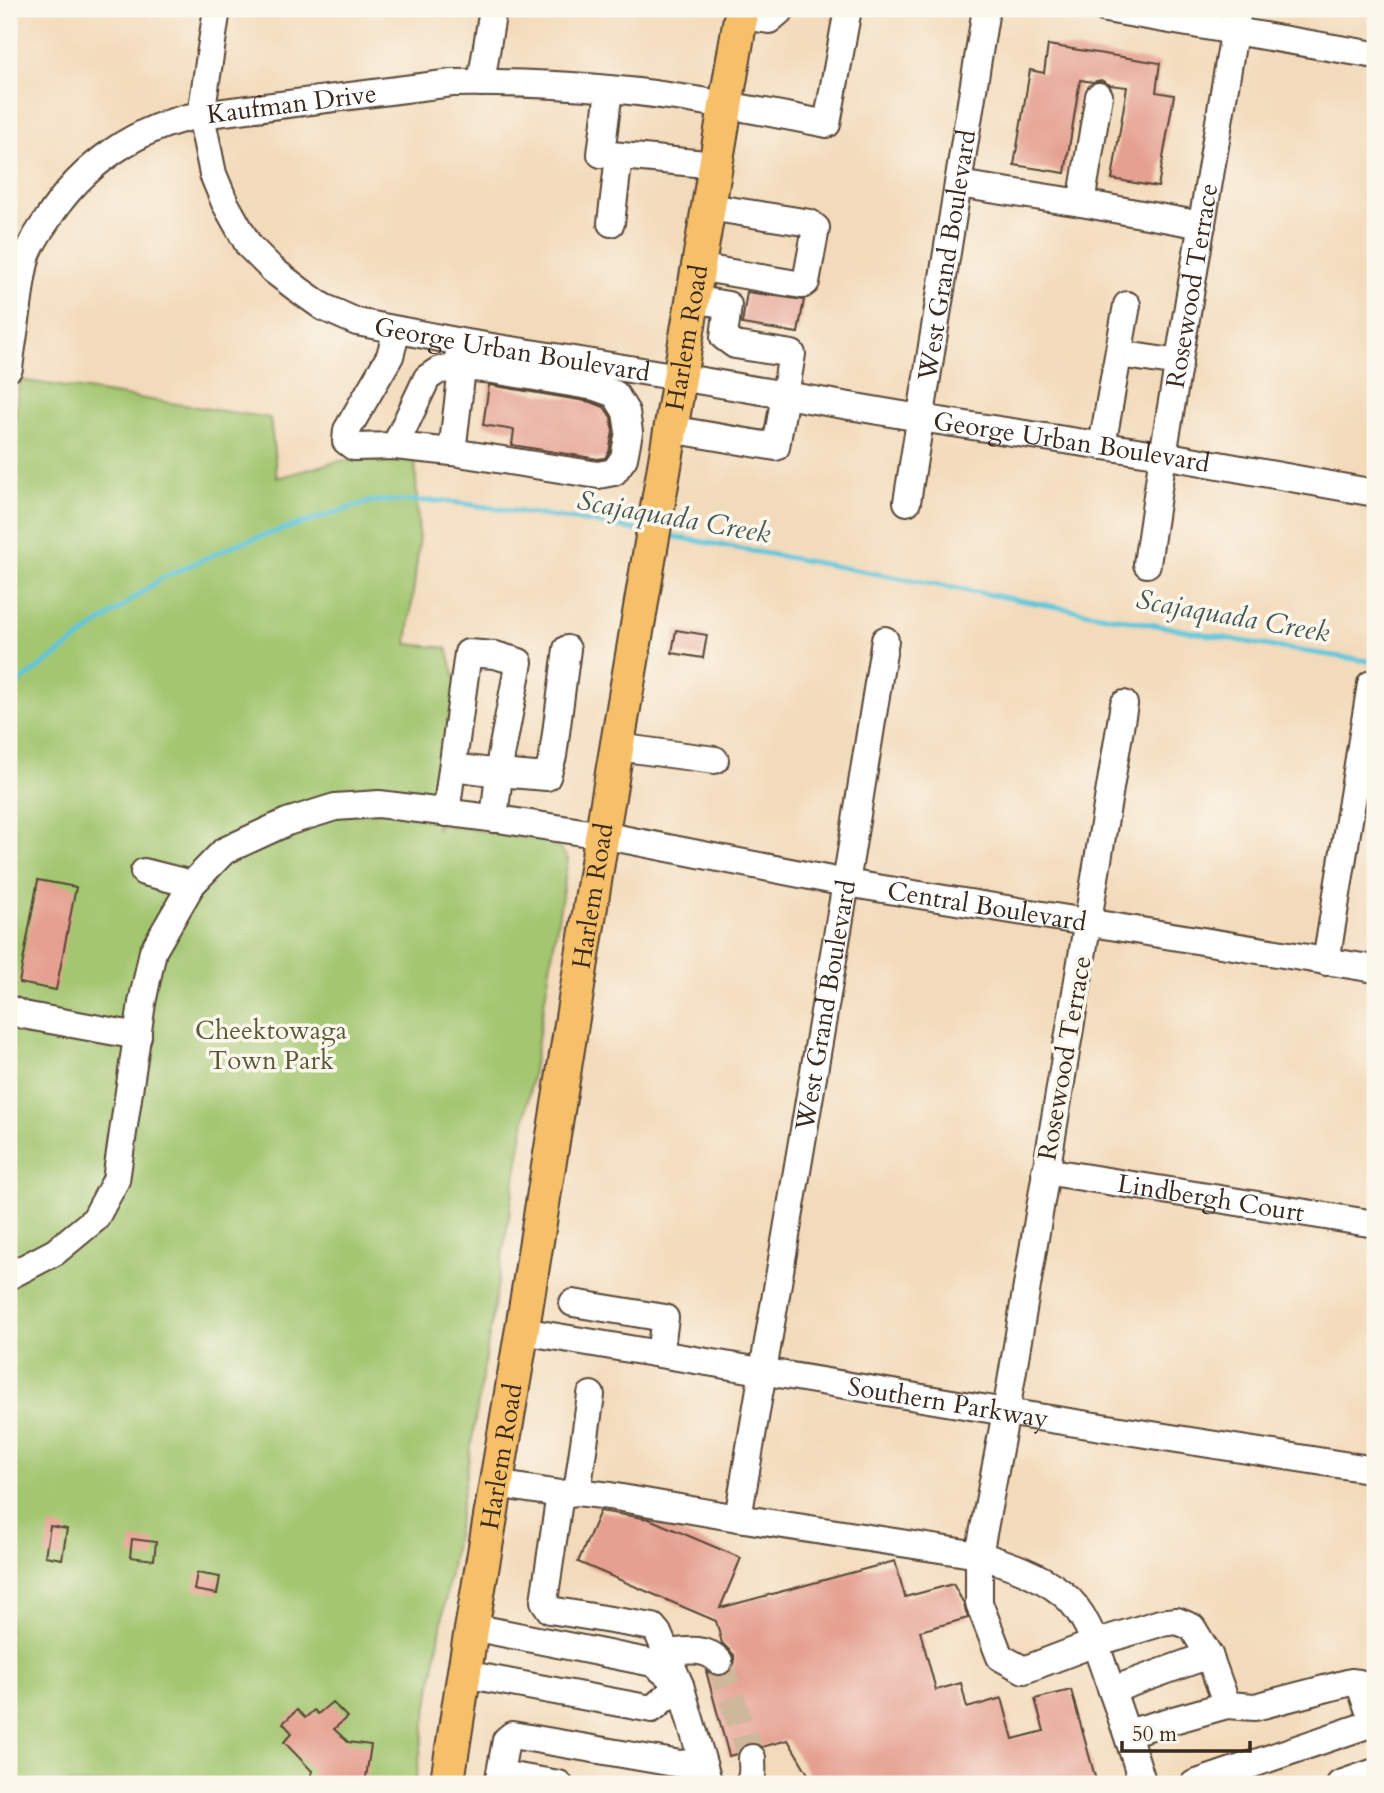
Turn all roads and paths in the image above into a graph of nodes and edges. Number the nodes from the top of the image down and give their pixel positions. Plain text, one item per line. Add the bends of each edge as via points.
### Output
1 (217, 9) edge
2 (493, 9) edge
3 (782, 9) edge
4 (848, 9) edge
5 (986, 9) edge
6 (1106, 9) edge
7 (742, 13) edge
8 (1236, 20) edge
9 (1375, 55) edge
10 (481, 83) junction
11 (609, 90) junction
12 (1099, 96) dead end
13 (727, 104) junction
14 (201, 116) junction
15 (619, 156) junction
16 (716, 164) junction
17 (958, 184) junction
18 (1081, 203) junction
19 (709, 207) junction
20 (611, 223) dead end
21 (1202, 225) junction
22 (16, 271) edge
23 (695, 283) junction
24 (1127, 305) dead end
25 (397, 330) junction
26 (461, 342) junction
27 (1119, 354) junction
28 (1179, 363) junction
29 (9, 368) edge
30 (463, 369) junction
31 (679, 377) junction
32 (786, 395) junction
33 (920, 418) junction
34 (669, 437) junction
35 (628, 439) junction
36 (395, 446) junction
37 (1102, 446) junction
38 (452, 452) junction
39 (1163, 455) junction
40 (1375, 493) edge
41 (907, 502) dead end
42 (1147, 564) dead end
43 (885, 640) dead end
44 (567, 649) dead end
45 (1371, 684) dead end
46 (1124, 704) dead end
47 (617, 747) junction
48 (715, 760) dead end
49 (453, 767) junction
50 (499, 773) junction
51 (446, 813) junction
52 (494, 819) junction
53 (601, 835) junction
54 (144, 872) dead end
55 (846, 883) junction
56 (192, 884) junction
57 (1087, 922) junction
58 (1326, 962) junction
59 (1375, 969) edge
60 (9, 1009) edge
61 (138, 1036) junction
62 (1045, 1171) junction
63 (1375, 1224) edge
64 (9, 1276) edge
65 (522, 1331) junction
66 (592, 1343) junction
67 (660, 1354) junction
68 (763, 1371) junction
69 (591, 1395) dead end
70 (1006, 1412) junction
71 (1375, 1470) edge
72 (496, 1484) junction
73 (568, 1493) junction
74 (738, 1518) junction
75 (979, 1555) junction
76 (471, 1627) junction
77 (1095, 1643) junction
78 (667, 1653) junction
79 (1209, 1655) junction
80 (719, 1661) dead end
81 (464, 1674) junction
82 (680, 1685) junction
83 (1112, 1690) junction
84 (1227, 1705) junction
85 (1374, 1725) edge
86 (1127, 1733) junction
87 (752, 1758) tunnel mouth
88 (1375, 1772) edge
89 (705, 1773) edge
90 (499, 1779) edge
91 (447, 1784) edge
92 (559, 1784) edge
93 (748, 1784) edge
94 (1143, 1784) edge
95 (1194, 1784) edge
96 (1340, 1784) edge

1 - 14 street, George Urban Boulevard
2 - 10 street
3 - 7 street via 769,20
4 - 13 street, Kaufman Drive via 827,124
5 - 17 street, West Grand Boulevard
6 - 8 street
7 - 13 main road, Harlem Road
8 - 9 street
8 - 21 street, Rosewood Terrace
10 - 11 street, Kaufman Drive
10 - 14 street, Kaufman Drive
11 - 13 street, Kaufman Drive
11 - 15 street via 601,154
12 - 18 street
13 - 16 main road, Harlem Road
14 - 22 street, Kaufman Drive via 155,128 101,159 57,204
14 - 25 street, George Urban Boulevard via 213,174 249,246 323,307 357,322
15 - 16 street
15 - 20 street
16 - 19 main road, Harlem Road
17 - 18 street
17 - 33 street, West Grand Boulevard
18 - 21 street
19 - 23 main road, Harlem Road
19 - 23 street via 810,223 816,228 802,285
21 - 28 street, Rosewood Terrace
22 - 29 street, Kaufman Drive
23 - 31 main road, Harlem Road
23 - 32 street via 728,305 724,337 735,345 792,354
24 - 27 street
25 - 26 street, George Urban Boulevard
25 - 36 street via 390,356 347,430 346,441 354,447
26 - 30 street via 458,358
26 - 31 street, George Urban Boulevard
27 - 28 street
27 - 37 street
28 - 39 street, Rosewood Terrace
30 - 35 street via 493,370 615,394 626,412
30 - 36 street via 439,370 427,378
30 - 38 street
31 - 32 street, George Urban Boulevard
31 - 34 main road, Harlem Road
32 - 33 street, George Urban Boulevard
32 - 34 street via 776,447
33 - 37 street, George Urban Boulevard
33 - 41 street, West Grand Boulevard
34 - 35 street
34 - 47 main road, Harlem Road
35 - 38 street via 624,458 614,472 598,475
36 - 38 street
37 - 39 street, George Urban Boulevard
39 - 40 street, George Urban Boulevard
39 - 42 street, Rosewood Terrace
43 - 55 street, West Grand Boulevard
44 - 50 street via 547,777
45 - 58 street
46 - 57 street, Rosewood Terrace
47 - 48 street
47 - 53 main road, Harlem Road
49 - 50 street
49 - 50 street via 468,653 495,655 519,662
49 - 51 street
50 - 52 street
51 - 52 street, Central Boulevard
51 - 56 street, Central Boulevard via 379,804 335,807 287,822 224,851
52 - 53 street, Central Boulevard
53 - 55 street, Central Boulevard
53 - 65 main road, Harlem Road
54 - 56 street
55 - 57 street, Central Boulevard
55 - 68 street, West Grand Boulevard
56 - 61 street, Central Boulevard via 153,951 131,1001
57 - 58 street, Central Boulevard
57 - 62 street, Rosewood Terrace
58 - 59 street, Central Boulevard
60 - 61 street
61 - 64 street, Central Boulevard via 95,1219 55,1252
62 - 63 street, Lindbergh Court
62 - 70 street, Rosewood Terrace
65 - 66 street, Southern Parkway
65 - 72 main road, Harlem Road
66 - 67 street, Southern Parkway
66 - 67 street via 585,1305 665,1318
67 - 68 street, Southern Parkway
68 - 70 street, Southern Parkway
68 - 74 street, West Grand Boulevard
69 - 73 street
70 - 71 street, Southern Parkway
70 - 75 street, Rosewood Terrace
72 - 73 street
72 - 76 main road, Harlem Road
73 - 74 street
73 - 78 street via 544,1601 550,1610 653,1627
74 - 75 street
75 - 77 street via 1008,1564 1064,1594
75 - 77 street, Rosewood Terrace via 979,1603 1000,1657 1024,1670
76 - 81 main road, Harlem Road
76 - 82 street via 653,1663
77 - 79 street, Rosewood Terrace via 1177,1621 1192,1627
77 - 83 street
78 - 80 street via 696,1650
78 - 82 street
79 - 83 street
79 - 84 street, Rosewood Terrace
81 - 82 street via 652,1709
81 - 91 main road, Harlem Road
82 - 89 street
83 - 86 street
84 - 85 street via 1255,1707 1351,1682 1359,1684
84 - 86 street
85 - 95 street
86 - 94 street
87 - 93 street
88 - 96 street
89 - 90 street via 512,1735 506,1740
90 - 92 street

